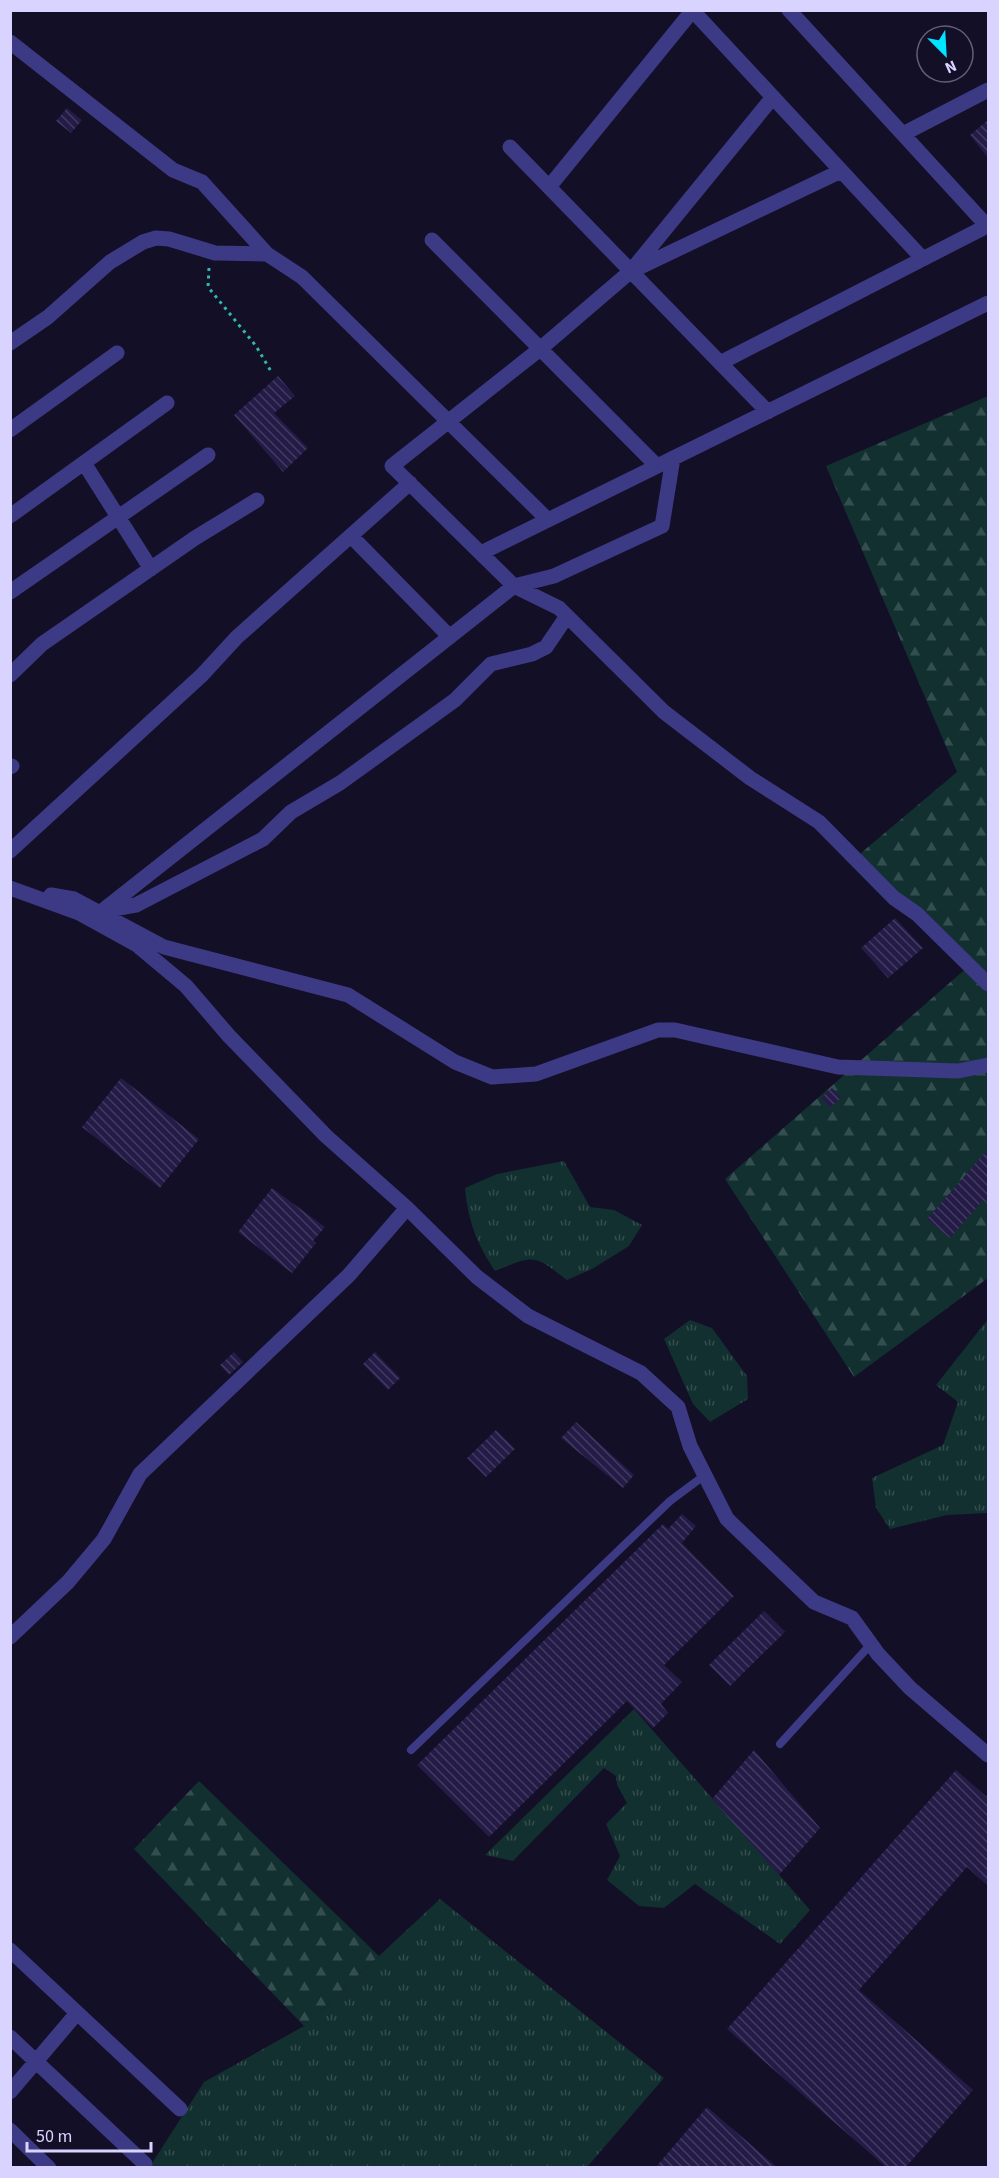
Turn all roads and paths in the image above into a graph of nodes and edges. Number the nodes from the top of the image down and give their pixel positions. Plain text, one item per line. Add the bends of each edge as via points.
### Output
1 (789, 10) edge
2 (693, 11) edge
3 (10, 42) edge
4 (988, 90) edge
5 (773, 97) junction
6 (903, 134) junction
7 (510, 147) dead end
8 (841, 171) junction
9 (549, 187) junction
10 (988, 227) edge
11 (432, 240) dead end
12 (215, 253) junction
13 (267, 254) junction
14 (923, 259) junction
15 (631, 271) junction
16 (988, 303) edge
17 (10, 343) edge
18 (540, 349) junction
19 (117, 353) dead end
20 (720, 363) junction
21 (272, 372) dead end
22 (167, 403) dead end
23 (768, 412) junction
24 (449, 422) junction
25 (10, 429) edge
26 (208, 455) dead end
27 (673, 458) junction
28 (84, 463) junction
29 (657, 466) junction
30 (410, 483) junction
31 (257, 500) dead end
32 (10, 516) edge
33 (118, 517) junction
34 (548, 520) junction
35 (351, 536) junction
36 (481, 553) junction
37 (152, 568) junction
38 (514, 586) junction
39 (10, 592) edge
40 (567, 616) junction
41 (450, 637) junction
42 (10, 675) edge
43 (10, 851) edge
44 (13, 889) edge
45 (101, 912) junction
46 (988, 984) edge
47 (988, 1065) edge
48 (407, 1208) junction
49 (705, 1475) junction
50 (10, 1637) edge
51 (871, 1644) junction
52 (780, 1744) dead end
53 (411, 1750) dead end
54 (988, 1755) edge
55 (10, 1950) edge
56 (77, 2013) junction
57 (10, 2037) edge
58 (36, 2061) junction
59 (10, 2092) edge
60 (180, 2109) dead end
61 (10, 2130) edge
62 (145, 2164) dead end
63 (49, 2168) edge

1 - 6 street
2 - 5 street
2 - 9 street
3 - 13 street via 173,170 202,182
4 - 6 street
5 - 8 street
5 - 15 street
6 - 10 street
7 - 9 street
8 - 14 street
8 - 15 street
9 - 15 street
10 - 14 street
11 - 18 street
12 - 13 street
12 - 17 street via 170,239 143,242 110,262 48,317
12 - 21 path via 207,276 208,287
13 - 24 street via 302,277
14 - 20 street
15 - 18 street
15 - 20 street
16 - 23 street
18 - 24 street
18 - 29 street
19 - 25 street
20 - 23 street
22 - 28 street
23 - 27 street
24 - 30 street via 392,466
24 - 34 street
26 - 33 street
27 - 29 street
27 - 38 street via 662,526 554,576
28 - 32 street
28 - 33 street
29 - 34 street
30 - 35 street
30 - 36 street
31 - 37 street
33 - 37 street
33 - 39 street
34 - 36 street
35 - 41 street
35 - 43 street via 322,558 202,675
36 - 38 street
37 - 42 street via 42,644
38 - 40 street via 559,608
38 - 41 street
40 - 45 street via 546,647 491,664 455,700 340,783 291,812 264,839 136,905
40 - 46 street via 664,712 750,778 819,822
41 - 45 street
44 - 45 street via 74,899
44 - 48 street via 79,913 137,945 186,986 326,1136
45 - 47 street via 164,947 348,995 455,1062 492,1077 536,1074 658,1030 675,1030 838,1067 958,1071
48 - 49 street via 477,1277 528,1316 641,1373 678,1407 690,1446
48 - 50 street via 349,1275 140,1474 104,1539 68,1582
49 - 51 street via 727,1519 814,1602 852,1618
49 - 53 lane via 670,1501
51 - 52 lane
51 - 54 street via 910,1688
55 - 56 street
56 - 58 street
56 - 60 street
57 - 58 street
58 - 59 street
58 - 62 street
61 - 63 street

